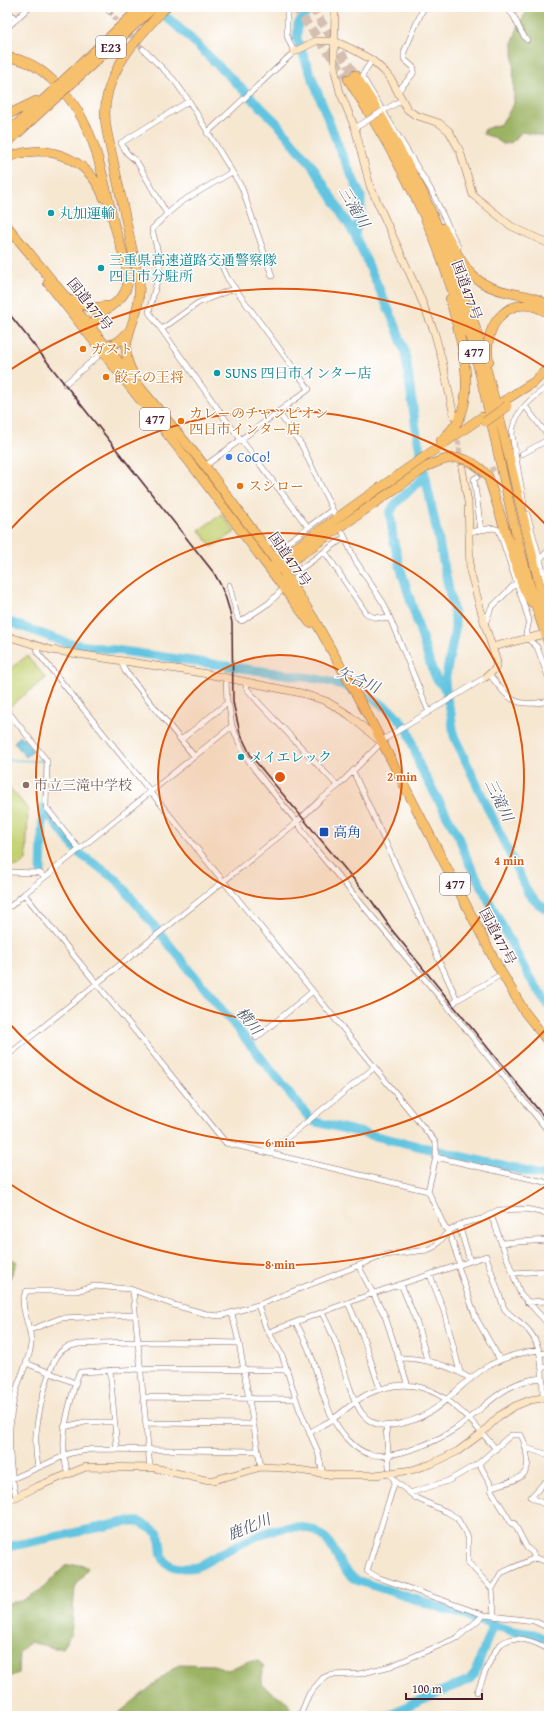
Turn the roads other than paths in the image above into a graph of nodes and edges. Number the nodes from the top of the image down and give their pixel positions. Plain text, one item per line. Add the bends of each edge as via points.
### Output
1 (29, 7) edge
2 (141, 7) edge
3 (166, 7) edge
4 (288, 7) edge
5 (336, 7) edge
6 (426, 7) edge
7 (505, 7) edge
8 (7, 9) edge
9 (154, 11) edge
10 (16, 20) junction
11 (7, 28) edge
12 (527, 40) dead end
13 (334, 41) junction
14 (143, 49) tunnel mouth
15 (296, 51) junction
16 (7, 52) edge
17 (7, 58) edge
18 (372, 60) junction
19 (68, 81) junction
20 (58, 90) junction
21 (398, 91) junction
22 (402, 100) junction
23 (189, 101) junction
24 (382, 111) junction
25 (7, 115) edge
26 (354, 128) junction
27 (7, 133) edge
28 (207, 133) junction
29 (7, 144) edge
30 (7, 158) edge
31 (232, 172) junction
32 (422, 191) junction
33 (166, 214) junction
34 (124, 219) junction
35 (113, 221) junction
36 (7, 226) edge
37 (432, 235) junction
38 (549, 244) edge
39 (26, 250) junction
40 (220, 264) dead end
41 (272, 276) dead end
42 (235, 288) junction
43 (63, 292) junction
44 (124, 295) junction
45 (549, 300) edge
46 (549, 306) edge
47 (549, 314) edge
48 (92, 327) junction
49 (162, 329) junction
50 (128, 331) junction
51 (92, 340) junction
52 (105, 348) junction
53 (549, 367) edge
54 (549, 377) edge
55 (65, 384) dead end
56 (549, 385) edge
57 (146, 397) junction
58 (504, 404) junction
59 (525, 406) junction
60 (279, 413) junction
61 (454, 416) dead end
62 (502, 428) junction
63 (549, 438) edge
64 (242, 441) junction
65 (442, 450) junction
66 (522, 454) tunnel mouth
67 (205, 466) junction
68 (462, 468) tunnel mouth
69 (477, 478) dead end
70 (308, 527) junction
71 (481, 530) junction
72 (469, 532) junction
73 (263, 544) junction
74 (325, 552) junction
75 (548, 552) edge
76 (539, 560) junction
77 (276, 567) junction
78 (516, 583) junction
79 (229, 585) dead end
80 (289, 588) junction
81 (549, 592) edge
82 (390, 619) junction
83 (484, 625) junction
84 (546, 625) edge
85 (547, 634) edge
86 (7, 636) edge
87 (528, 639) junction
88 (549, 644) edge
89 (37, 647) junction
90 (492, 647) junction
91 (121, 661) junction
92 (488, 676) junction
93 (226, 678) junction
94 (549, 679) edge
95 (245, 682) junction
96 (549, 701) edge
97 (227, 703) junction
98 (7, 710) edge
99 (430, 712) junction
100 (232, 726) junction
101 (181, 740) junction
102 (384, 740) junction
103 (194, 756) junction
104 (354, 771) junction
105 (338, 786) junction
106 (150, 791) junction
107 (297, 822) junction
108 (78, 850) junction
109 (7, 872) edge
110 (44, 877) junction
111 (224, 882) junction
112 (24, 894) junction
113 (7, 906) edge
114 (502, 974) junction
115 (97, 984) junction
116 (312, 992) junction
117 (256, 1038) dead end
118 (549, 1043) edge
119 (7, 1056) edge
120 (374, 1068) junction
121 (549, 1132) edge
122 (268, 1153) junction
123 (436, 1156) junction
124 (549, 1183) edge
125 (428, 1191) junction
126 (549, 1214) edge
127 (491, 1215) junction
128 (459, 1225) junction
129 (449, 1231) junction
130 (549, 1240) edge
131 (501, 1243) junction
132 (470, 1261) junction
133 (459, 1266) junction
134 (359, 1267) junction
135 (549, 1271) edge
136 (512, 1273) junction
137 (430, 1275) junction
138 (401, 1284) junction
139 (133, 1290) junction
140 (374, 1293) junction
141 (549, 1301) edge
142 (527, 1302) junction
143 (348, 1303) junction
144 (258, 1305) junction
145 (322, 1313) junction
146 (232, 1314) junction
147 (135, 1316) junction
148 (296, 1323) junction
149 (549, 1325) edge
150 (30, 1330) junction
151 (269, 1332) junction
152 (138, 1341) junction
153 (239, 1342) junction
154 (539, 1352) junction
155 (549, 1352) edge
156 (398, 1358) junction
157 (427, 1360) junction
158 (500, 1360) junction
159 (26, 1363) junction
160 (541, 1367) junction
161 (549, 1367) edge
162 (141, 1369) junction
163 (110, 1370) junction
164 (244, 1370) junction
165 (287, 1370) junction
166 (460, 1372) junction
167 (50, 1373) junction
168 (542, 1378) junction
169 (471, 1379) junction
170 (75, 1383) junction
171 (408, 1386) junction
172 (380, 1389) junction
173 (143, 1397) junction
174 (546, 1397) edge
175 (249, 1398) junction
176 (295, 1399) junction
177 (449, 1400) junction
178 (355, 1402) junction
179 (469, 1418) junction
180 (333, 1419) junction
181 (114, 1422) junction
182 (146, 1423) junction
183 (253, 1424) junction
184 (386, 1426) junction
185 (64, 1427) junction
186 (309, 1433) junction
187 (482, 1433) junction
188 (526, 1448) junction
189 (117, 1449) junction
190 (148, 1449) junction
191 (496, 1449) junction
192 (258, 1451) junction
193 (388, 1454) junction
194 (549, 1455) edge
195 (64, 1456) junction
196 (479, 1463) junction
197 (38, 1467) junction
198 (261, 1467) junction
199 (150, 1468) junction
200 (390, 1470) junction
201 (68, 1474) junction
202 (323, 1475) junction
203 (12, 1479) junction
204 (395, 1481) junction
205 (549, 1483) edge
206 (492, 1487) junction
207 (410, 1493) junction
208 (16, 1497) junction
209 (7, 1502) edge
210 (549, 1507) edge
211 (535, 1558) junction
212 (549, 1562) edge
213 (492, 1589) junction
214 (483, 1615) junction
215 (494, 1615) junction
216 (549, 1628) edge
217 (549, 1650) edge
218 (477, 1692) dead end
219 (300, 1716) edge

1 - 10 street
2 - 19 highway, E23
3 - 9 highway
4 - 15 street via 287,36
5 - 13 street
6 - 21 street via 404,52 404,59 414,68 412,74
7 - 12 street via 514,14 521,33
8 - 10 street
9 - 19 highway, E23
9 - 34 highway via 121,60 105,99 105,123
10 - 11 street
13 - 15 street via 316,41
13 - 18 street
13 - 26 street via 334,67
14 - 23 street via 174,80
15 - 28 street
16 - 34 highway via 25,55 39,62 61,80 79,101 96,130
17 - 35 highway via 24,61 40,69 75,105 95,145
18 - 21 street via 385,72
18 - 24 street via 362,76
19 - 20 highway, bridge
20 - 25 highway
20 - 27 highway
20 - 29 highway
21 - 22 street
22 - 24 street
22 - 38 street via 414,115 439,123 449,131 460,150 473,195 480,203 511,226
23 - 28 street
23 - 33 street via 121,143 127,153 138,162
24 - 26 street, bridge
24 - 45 street via 431,190 467,264 484,280 496,286
26 - 61 street via 370,186 434,331
28 - 31 street
30 - 35 highway via 26,152 43,151 60,154 74,161 87,170 97,183
31 - 33 street via 181,202
31 - 41 street via 242,188
32 - 37 highway, 国道477号 / 477 via 381,116 351,77
32 - 46 highway, 477 via 469,274 488,287 533,297
32 - 62 highway, 国道477号 / 477 via 442,237 474,326
33 - 49 street via 152,229 160,261 149,312
34 - 50 highway via 138,270 140,291
35 - 44 highway via 127,272
36 - 39 highway, 国道477号 / 477
37 - 65 highway, 477 via 460,336 466,384 462,410
37 - 84 highway, 国道477号 / 477 via 472,346 522,557
39 - 43 highway, 国道477号 / 477
39 - 51 highway, 国道477号 / 477
40 - 42 street
42 - 49 street via 198,303
42 - 60 street via 309,389
43 - 44 highway via 79,304 95,309 108,306
43 - 48 highway, 国道477号 / 477
44 - 48 highway via 99,314
47 - 62 highway, 477 via 532,306 511,308 497,320 489,334 487,351 502,416
48 - 51 highway
48 - 52 highway, 国道477号 / 477
49 - 64 street
50 - 52 highway via 116,344
50 - 57 highway via 127,362
51 - 52 highway
52 - 55 street
52 - 57 highway, 国道477号 / 477
52 - 77 highway, 国道477号 / 477 via 198,473
53 - 58 highway, 477 via 534,382
54 - 58 highway, 477
56 - 59 street
57 - 67 highway, 国道477号 / 477
58 - 65 highway, 477
59 - 63 street
59 - 76 street via 514,420 512,435 524,504
60 - 64 street
60 - 70 street via 302,446 333,512
62 - 84 highway, 国道477号 / 477
63 - 66 street
64 - 67 street
64 - 70 street
65 - 77 highway, 477 via 428,466
65 - 77 highway, 477 via 427,454
65 - 84 highway, 477 via 472,462 488,476 523,587
67 - 73 highway, 国道477号 / 477
68 - 72 street via 468,502
69 - 71 street via 474,479
70 - 73 street via 288,542
71 - 72 street
71 - 78 street via 499,530
72 - 83 street via 470,571
73 - 77 highway, 国道477号 / 477
74 - 80 street via 299,570
74 - 82 street via 366,613 373,617
74 - 82 street via 344,535 355,560 384,604
75 - 76 street
76 - 81 street
77 - 80 highway, 国道477号 / 477
78 - 83 street via 491,608
78 - 87 street via 529,620 526,634
79 - 80 street via 238,619 242,621
80 - 102 highway, 国道477号 / 477
82 - 99 street
83 - 90 street
84 - 85 highway, 国道477号 / 477
85 - 87 street
85 - 88 highway, 国道477号 / 477
86 - 89 street
87 - 90 street
87 - 94 street via 537,647
89 - 91 street
89 - 106 street via 45,662
90 - 92 street via 497,662 495,669
91 - 93 street
91 - 101 street via 125,671
92 - 96 street via 503,692 521,704 531,705
92 - 99 street
93 - 95 street
93 - 97 street
95 - 102 street via 301,693 326,701
95 - 105 street via 247,689 260,704
97 - 100 street
97 - 101 street
98 - 108 street via 47,761 46,807
99 - 102 street
100 - 103 street
100 - 107 street via 243,752 255,770
101 - 103 street
102 - 104 street
102 - 114 highway, 国道477号 / 477
103 - 106 street
104 - 105 street
104 - 114 street via 455,1002
105 - 107 street
106 - 108 street
106 - 111 street
107 - 111 street
107 - 121 street via 313,846
108 - 110 street
109 - 110 street via 40,874
110 - 112 street
111 - 115 street
111 - 116 street
112 - 113 street via 12,906
112 - 115 street
114 - 118 highway, 国道477号 / 477 via 524,1011
115 - 119 street
115 - 122 street via 226,1143
116 - 117 street
116 - 120 street
120 - 122 street
120 - 123 street via 436,1143
122 - 125 street
123 - 124 street
123 - 125 street
125 - 129 street
126 - 127 street via 508,1209 498,1210
127 - 128 street
127 - 131 street
128 - 129 street
128 - 132 street
129 - 133 street
129 - 134 street via 428,1250 385,1255
130 - 131 street
131 - 136 street
132 - 133 street
132 - 154 street via 486,1256 504,1308 530,1332
133 - 137 street
133 - 158 street via 476,1318
134 - 140 street
134 - 144 street
135 - 136 street
136 - 142 street via 520,1294
137 - 138 street
137 - 166 street via 444,1311
138 - 140 street
138 - 157 street via 417,1323
139 - 146 street via 210,1315
139 - 147 street
139 - 150 street via 94,1286 76,1291 27,1291 24,1309
140 - 143 street
140 - 156 street via 385,1316
141 - 142 street
142 - 149 street
143 - 145 street
143 - 172 street
144 - 146 street
144 - 151 street
145 - 148 street
145 - 178 street via 335,1342
146 - 153 street
147 - 150 street via 61,1318
147 - 152 street
148 - 151 street
148 - 180 street via 309,1350
150 - 159 street via 31,1345
151 - 165 street
152 - 153 street
152 - 162 street
152 - 167 street via 72,1346 57,1356
153 - 164 street
154 - 155 street
154 - 158 street via 519,1353
154 - 160 street
156 - 157 street
156 - 171 street
157 - 166 street
158 - 169 street
159 - 167 street
159 - 203 street via 10,1418 9,1452
160 - 161 street
160 - 168 street
162 - 163 street
162 - 164 street
162 - 173 street
163 - 170 street via 80,1372
163 - 181 street
164 - 165 street
164 - 175 street
165 - 176 street
166 - 169 street
167 - 170 street
167 - 197 street via 37,1427
168 - 174 street
168 - 179 street via 522,1382 504,1390 488,1400
169 - 177 street
170 - 185 street
171 - 172 street
171 - 177 street via 426,1389
172 - 178 street
173 - 175 street
173 - 182 street
174 - 187 street via 515,1406 499,1416
175 - 176 street
175 - 183 street
176 - 186 street
177 - 179 street
177 - 184 street via 416,1420
178 - 180 street
178 - 184 street via 368,1420
179 - 187 street
179 - 193 street via 434,1441
180 - 186 street
180 - 193 street via 343,1434 361,1451 370,1455
181 - 185 street via 84,1422
181 - 189 street
182 - 183 street
182 - 190 street
183 - 192 street
184 - 193 street
185 - 195 street
186 - 202 street via 318,1452
187 - 191 street
187 - 200 street via 445,1458 422,1467
188 - 191 street via 521,1435 516,1434 511,1435
188 - 194 street
188 - 206 street via 529,1466 524,1475
189 - 190 street
189 - 195 street via 86,1450
190 - 192 street
190 - 199 street
191 - 196 street
192 - 198 street
193 - 200 street
195 - 197 street
195 - 201 street
196 - 206 street
196 - 207 street via 448,1481
197 - 203 street
198 - 199 street via 214,1480
198 - 202 street
199 - 201 street via 86,1467
200 - 202 street via 359,1476
200 - 204 street
201 - 208 street
203 - 208 street
204 - 207 street
204 - 214 street via 367,1571 377,1578
205 - 210 street via 545,1482 531,1497
206 - 211 street via 491,1490
207 - 213 street via 457,1518 468,1538 468,1562
208 - 209 street
211 - 212 street
211 - 213 street via 502,1573
213 - 215 street
214 - 215 street
214 - 219 street via 457,1638 391,1666 359,1674 323,1678 309,1694
215 - 216 street via 534,1621
217 - 218 street via 529,1640 503,1642 497,1648

